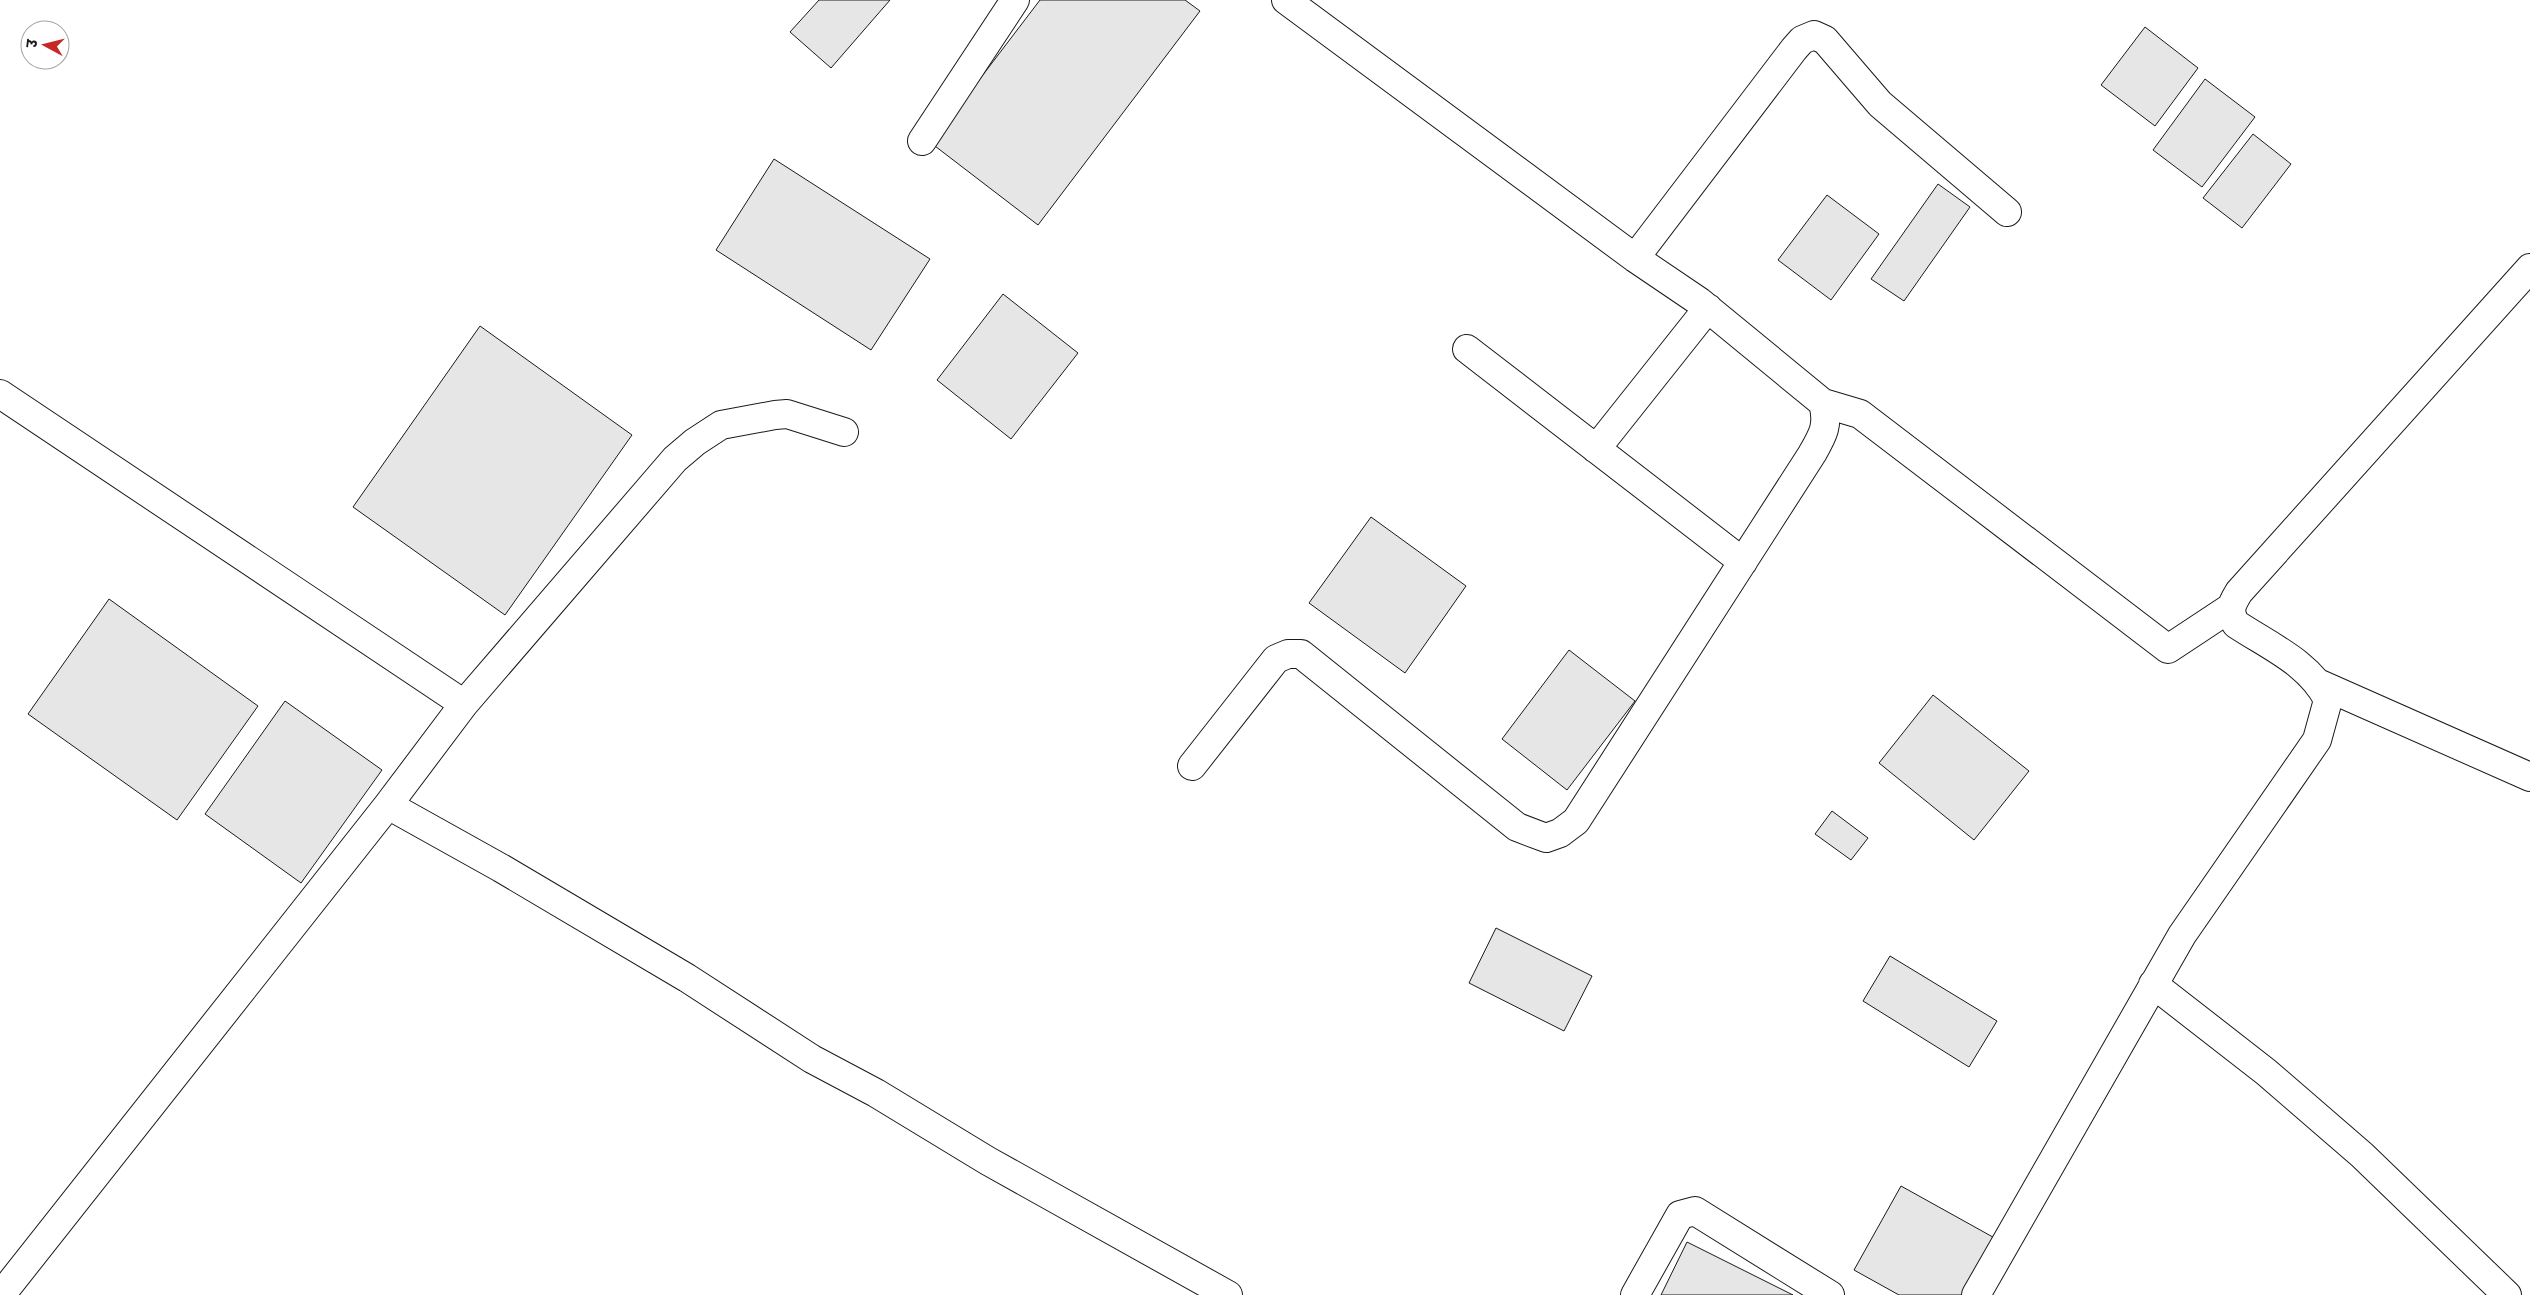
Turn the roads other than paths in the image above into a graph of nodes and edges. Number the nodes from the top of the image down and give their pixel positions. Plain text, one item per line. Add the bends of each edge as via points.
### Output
1 (1015, 0) edge
2 (1286, 0) edge
3 (922, 141) dead end
4 (2007, 212) dead end
5 (1635, 258) junction
6 (2530, 268) edge
7 (1708, 308) junction
8 (1467, 349) dead end
9 (0, 394) edge
10 (1823, 403) junction
11 (844, 432) dead end
12 (1596, 449) junction
13 (1742, 562) junction
14 (2230, 608) junction
15 (2320, 684) junction
16 (464, 704) junction
17 (1192, 766) dead end
18 (2530, 778) edge
19 (388, 805) junction
20 (2153, 984) junction
21 (1, 1295) edge
22 (1228, 1295) edge
23 (1635, 1295) edge
24 (1830, 1295) edge
25 (1976, 1295) edge
26 (2507, 1295) edge

1 - 3 street
2 - 5 street
4 - 5 street via 1880,104 1825,40 1814,35 1802,40 1794,49
5 - 7 street
6 - 14 street via 2239,592
7 - 10 street
7 - 12 street
8 - 12 street
9 - 16 street
10 - 13 street via 1827,418 1823,435
10 - 14 street via 1860,414 2168,649
11 - 16 street via 787,414 721,425 695,442 669,466
12 - 13 street
13 - 17 street via 1576,821 1553,836 1546,838 1517,827 1301,654 1288,654 1276,659
14 - 15 street via 2236,624 2309,671
15 - 18 street
15 - 20 street via 2328,700 2317,740 2193,919
16 - 19 street
19 - 21 street
19 - 22 street via 687,978 812,1059
20 - 25 street
20 - 26 street via 2266,1072 2362,1155
23 - 24 street via 1680,1215 1690,1211 1695,1211

